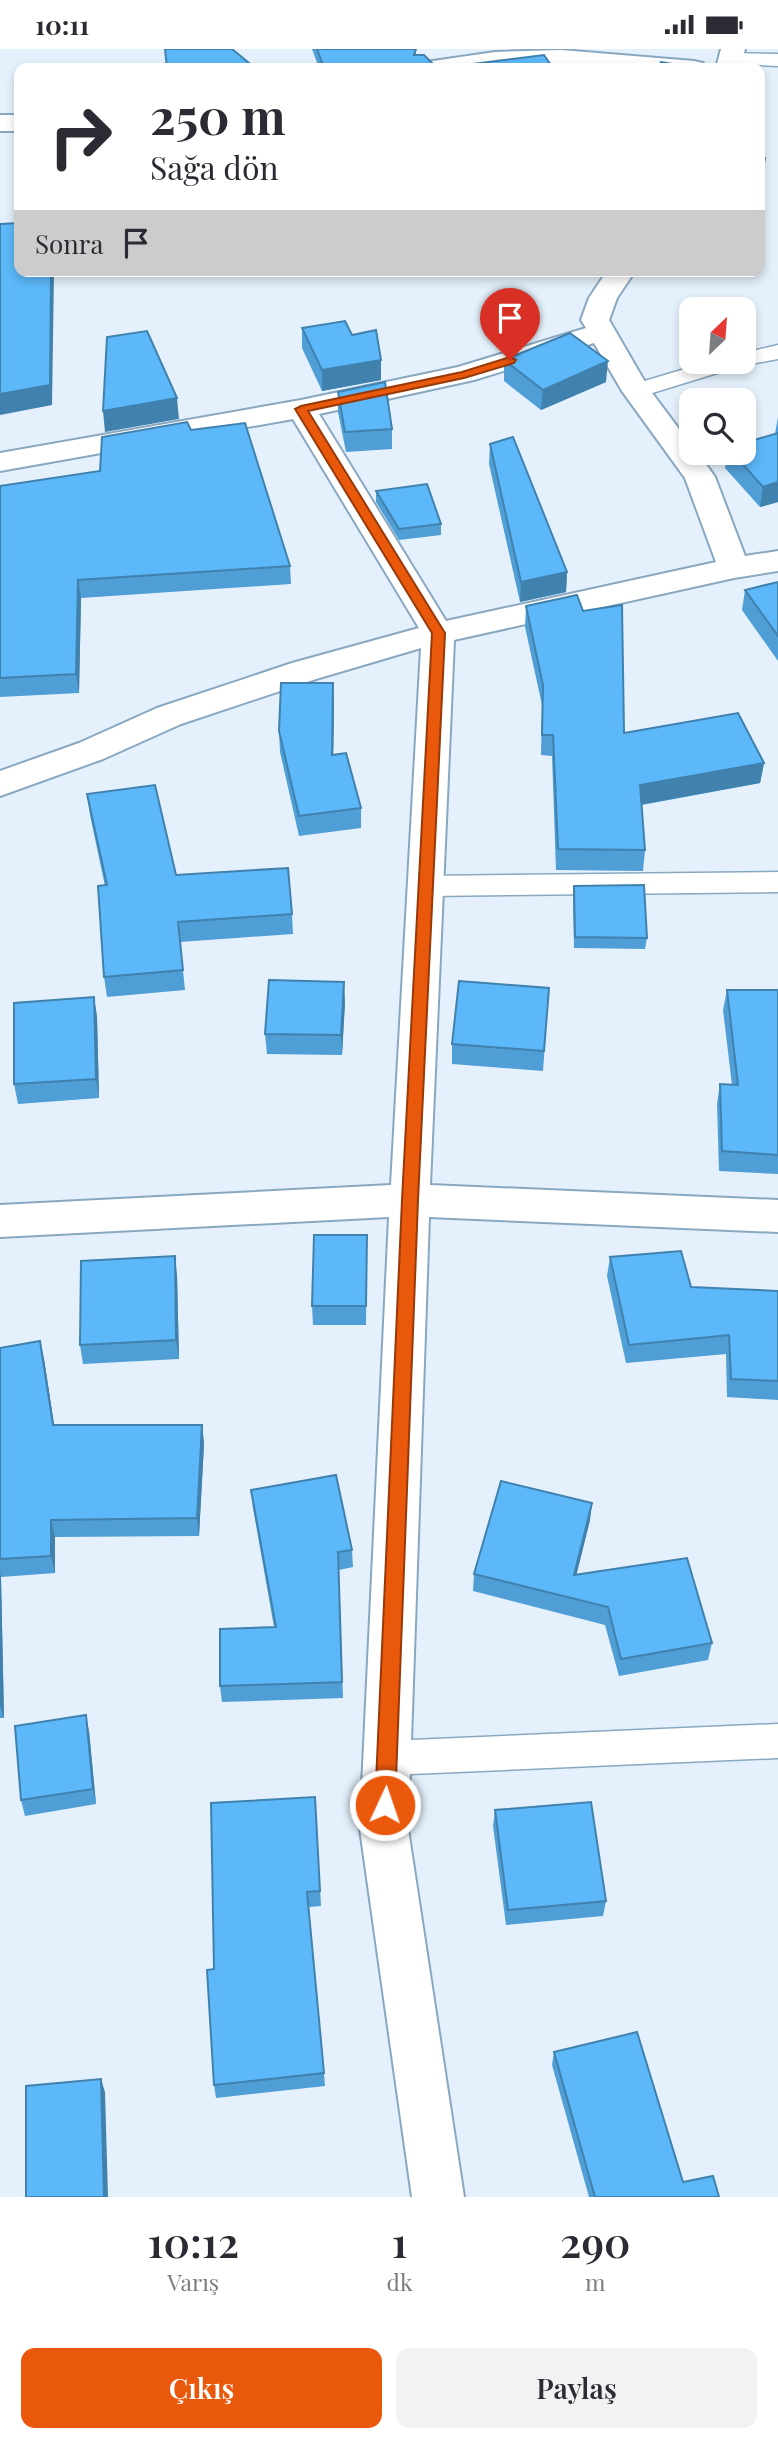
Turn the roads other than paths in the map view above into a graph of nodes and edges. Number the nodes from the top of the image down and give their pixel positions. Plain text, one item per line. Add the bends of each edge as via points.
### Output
1 (731, 59) edge
2 (778, 60) edge
3 (462, 63) edge
4 (652, 63) edge
5 (617, 277) edge
6 (602, 332) junction
7 (778, 352) edge
8 (756, 357) edge
9 (689, 375) edge
10 (636, 391) junction
11 (301, 409) junction
12 (0, 462) edge
13 (778, 561) edge
14 (734, 568) junction
15 (438, 633) junction
16 (0, 784) edge
17 (778, 882) edge
18 (426, 886) junction
19 (410, 1200) junction
20 (778, 1216) edge
21 (0, 1221) edge
22 (778, 1741) edge
23 (388, 1758) junction
24 (438, 2197) edge

1 - 2 lane
3 - 4 street via 559,56
5 - 6 street via 595,320
6 - 10 street
6 - 11 street via 464,375
7 - 8 lane
9 - 10 lane
10 - 14 street via 700,477
11 - 12 street
11 - 15 street
13 - 14 street
14 - 15 street
15 - 16 street via 169,716
15 - 18 street
17 - 18 lane
18 - 19 street
19 - 20 street
19 - 21 street
19 - 23 street
22 - 23 lane
23 - 24 street via 384,1829

